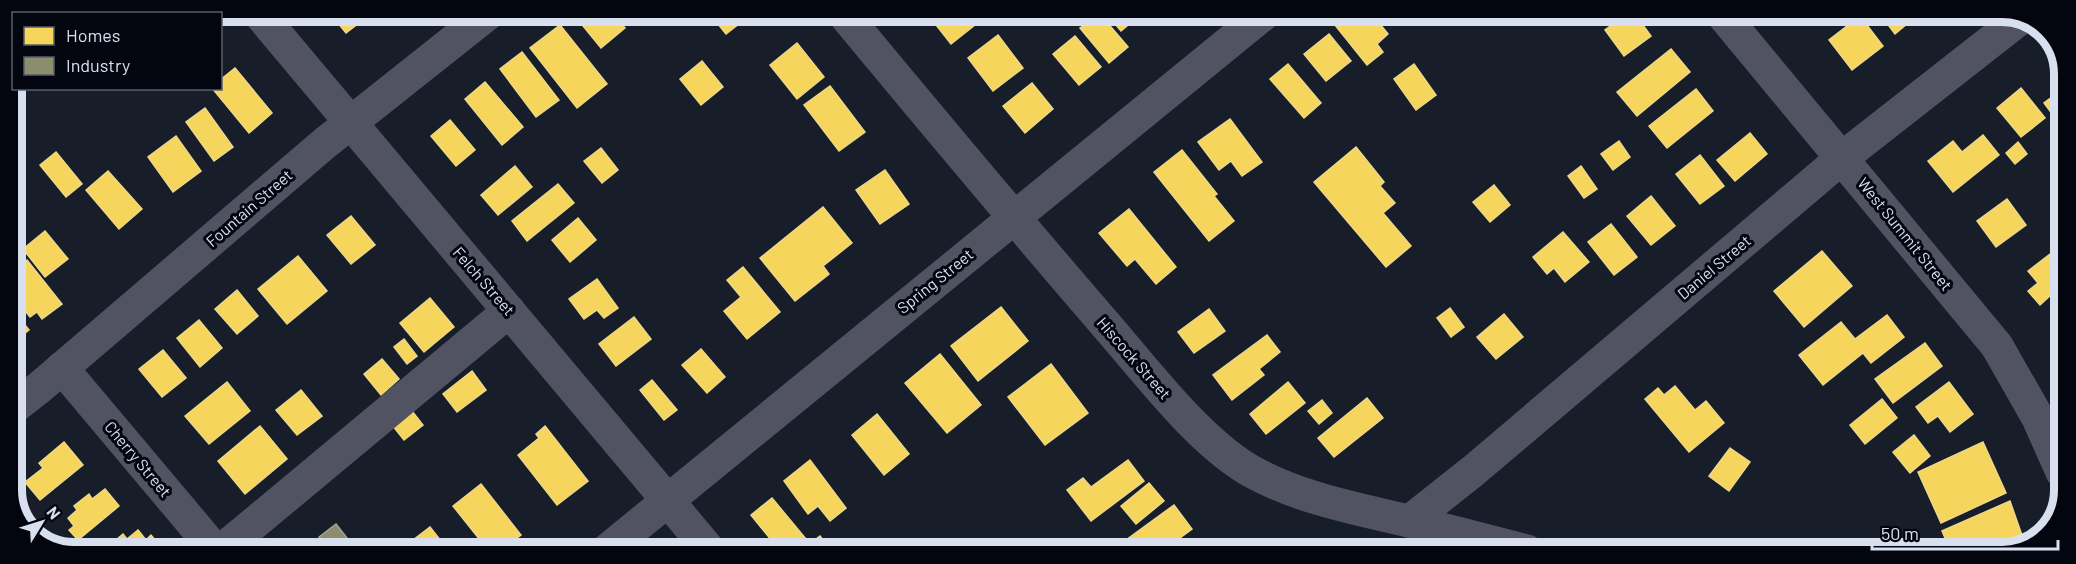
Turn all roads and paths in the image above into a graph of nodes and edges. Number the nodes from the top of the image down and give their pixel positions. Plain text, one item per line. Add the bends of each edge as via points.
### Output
1 (266, 22) edge
2 (477, 22) edge
3 (850, 22) edge
4 (1254, 22) edge
5 (1729, 22) edge
6 (2013, 24) edge
7 (350, 123) junction
8 (1842, 158) junction
9 (1013, 218) junction
10 (509, 311) junction
11 (62, 368) junction
12 (23, 399) edge
13 (2054, 454) edge
14 (668, 499) junction
15 (1410, 521) junction
16 (208, 542) edge
17 (232, 542) edge
18 (616, 542) edge
19 (703, 542) edge
20 (1489, 542) edge

1 - 7 street, Felch Street
2 - 7 street, Fountain Street
3 - 9 street, Hiscock Street
4 - 9 street, Spring Street
5 - 8 street, West Summit Street
6 - 8 street, Daniel Street
7 - 10 street, Felch Street
7 - 11 street, Fountain Street
8 - 13 street, West Summit Street via 1996,346
8 - 15 street, Daniel Street
9 - 14 street, Spring Street
9 - 15 street, Hiscock Street via 1173,402 1224,451 1285,488
10 - 14 street, Felch Street
10 - 17 street
11 - 12 street, Fountain Street
11 - 16 street, Cherry Street
14 - 18 street, Spring Street
14 - 19 street, Felch Street
15 - 20 street, Hiscock Street

